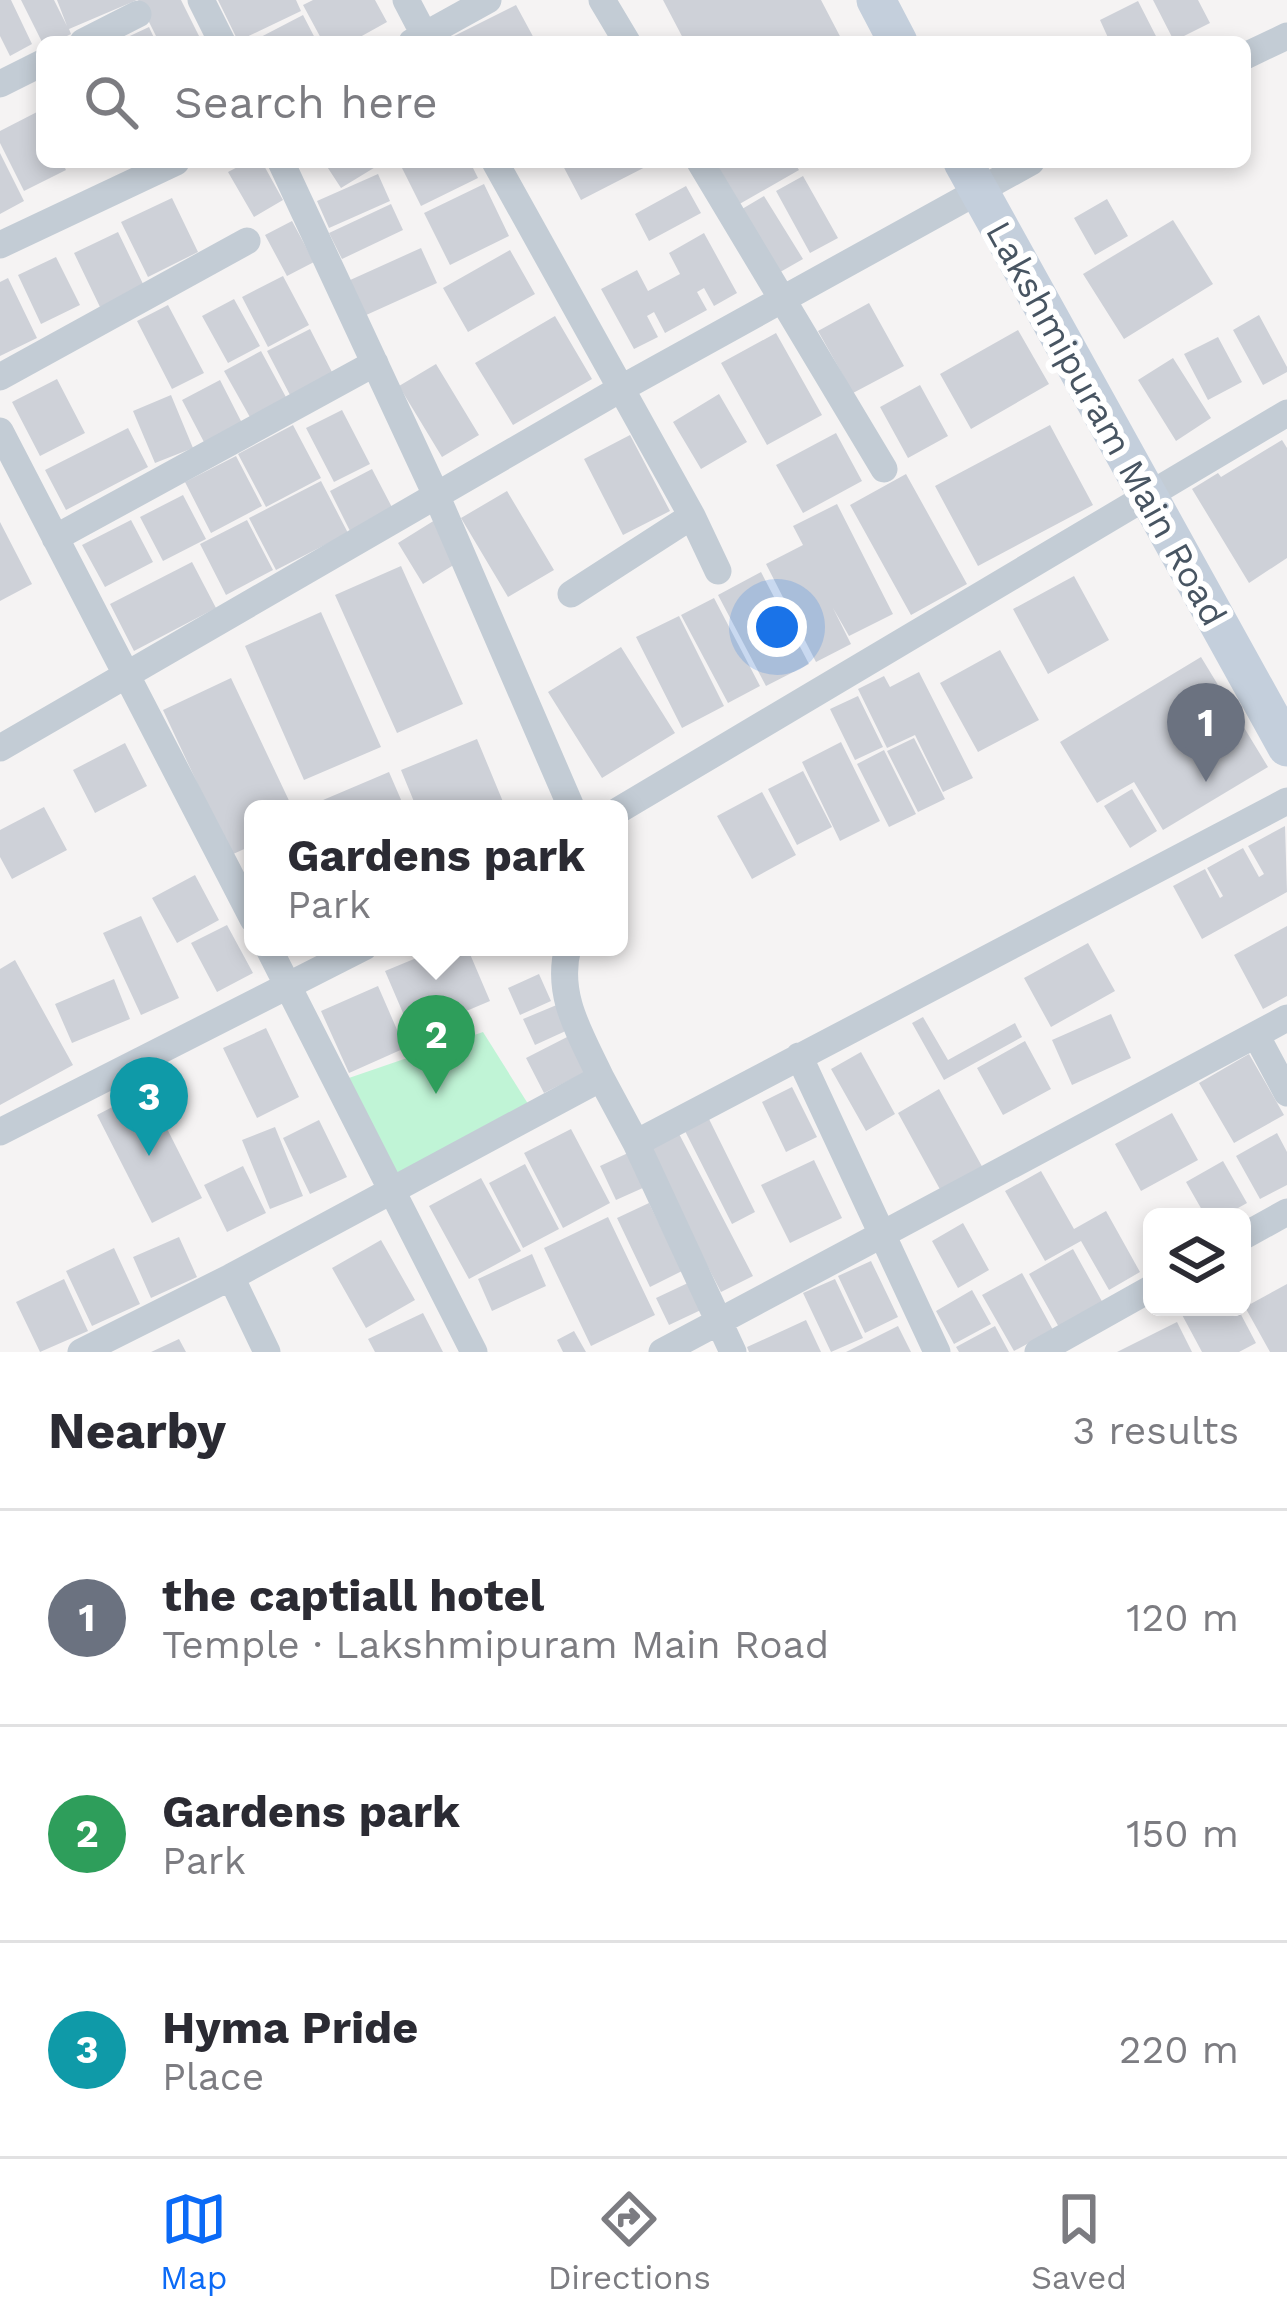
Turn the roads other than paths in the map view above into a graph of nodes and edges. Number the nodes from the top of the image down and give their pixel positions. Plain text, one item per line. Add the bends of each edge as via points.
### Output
1 (201, 0) edge
2 (406, 0) edge
3 (488, 0) edge
4 (602, 0) edge
5 (876, 0) edge
6 (138, 14) dead end
7 (95, 36) edge
8 (219, 36) edge
9 (420, 36) edge
10 (428, 36) edge
11 (623, 36) edge
12 (895, 36) edge
13 (1287, 36) edge
14 (1251, 53) edge
15 (36, 66) edge
16 (0, 84) edge
17 (163, 168) edge
18 (284, 168) edge
19 (498, 168) edge
20 (704, 168) edge
21 (1003, 168) edge
22 (970, 175) edge
23 (247, 241) dead end
24 (0, 245) edge
25 (783, 299) junction
26 (375, 363) junction
27 (0, 377) edge
28 (622, 388) junction
29 (1287, 413) edge
30 (0, 431) edge
31 (884, 469) dead end
32 (437, 496) junction
33 (1147, 496) junction
34 (692, 516) junction
35 (55, 538) junction
36 (718, 571) dead end
37 (571, 594) dead end
38 (128, 674) junction
39 (1287, 747) edge
40 (0, 748) edge
41 (568, 800) edge
42 (1287, 801) edge
43 (628, 805) edge
44 (244, 901) edge
45 (272, 956) edge
46 (347, 956) edge
47 (565, 956) edge
48 (288, 987) junction
49 (1287, 1018) edge
50 (1256, 1035) junction
51 (799, 1056) junction
52 (601, 1078) junction
53 (1287, 1093) edge
54 (0, 1132) edge
55 (636, 1143) junction
56 (392, 1189) junction
57 (1287, 1212) edge
58 (880, 1232) junction
59 (1251, 1232) edge
60 (231, 1277) junction
61 (1143, 1293) edge
62 (721, 1322) junction
63 (81, 1352) edge
64 (267, 1352) edge
65 (474, 1352) edge
66 (662, 1352) edge
67 (733, 1352) edge
68 (937, 1352) edge
69 (1038, 1352) edge

1 - 8 street
2 - 9 street
3 - 10 street
4 - 11 street
5 - 12 street
6 - 7 street
13 - 14 street
15 - 16 street
17 - 24 street
18 - 26 street
19 - 28 street
20 - 25 street
21 - 22 street
22 - 25 street
22 - 33 street, Lakshmipuram Main Road
23 - 27 street
25 - 28 street
25 - 31 street
26 - 32 street
26 - 35 street
28 - 32 street
28 - 34 street
29 - 33 street
30 - 35 street
32 - 38 street
32 - 41 street
33 - 39 street, Lakshmipuram Main Road
33 - 43 street
34 - 36 street
34 - 37 street
35 - 38 street
38 - 40 street
38 - 44 street
42 - 51 street
45 - 48 street
46 - 48 street
47 - 52 street via 563,992
48 - 54 street
48 - 56 street
49 - 50 street
50 - 53 street
50 - 58 street
51 - 55 street
51 - 58 street
52 - 55 street
52 - 56 street
55 - 62 street
56 - 60 street
56 - 65 street
57 - 59 street
58 - 62 street
58 - 68 street
60 - 63 street
60 - 64 street
61 - 69 street
62 - 66 street
62 - 67 street

